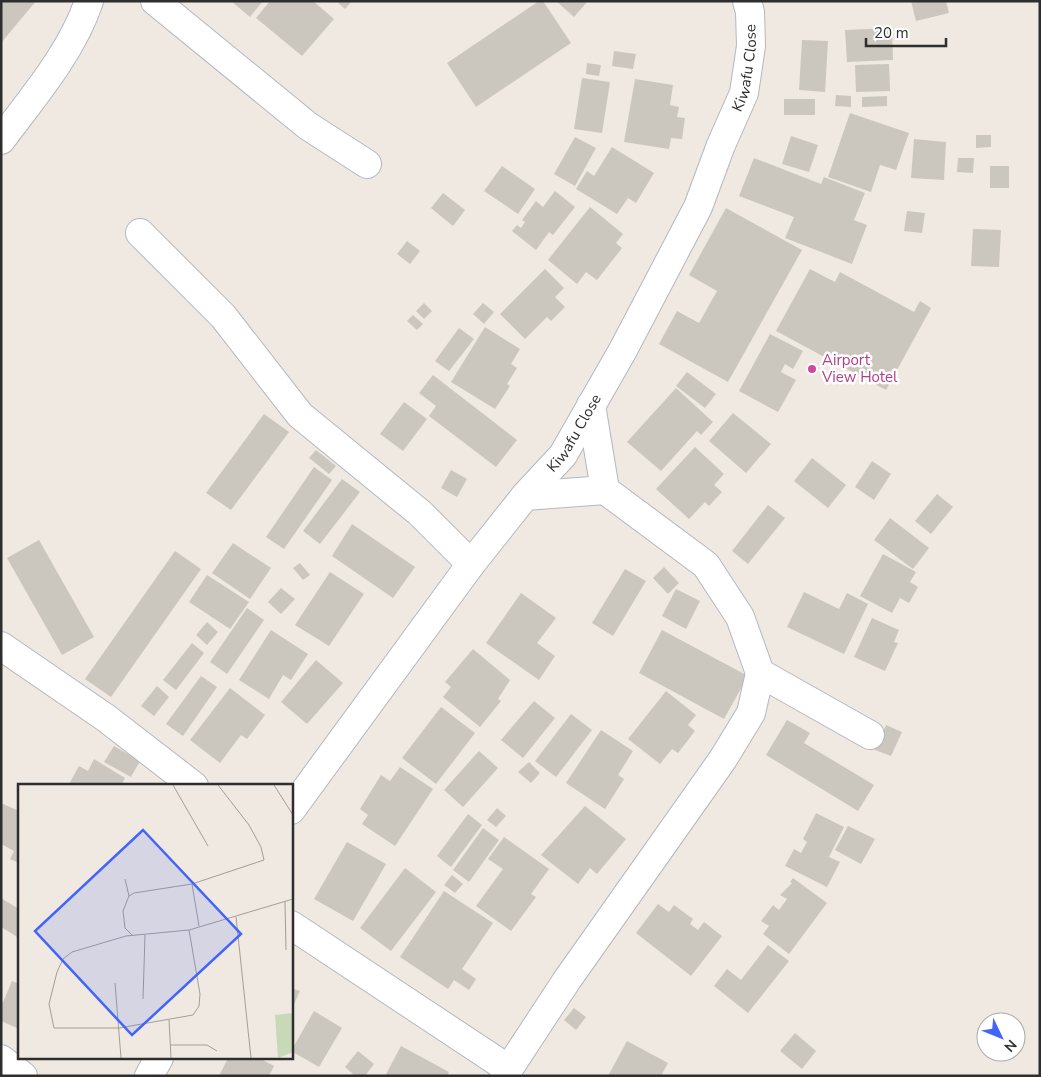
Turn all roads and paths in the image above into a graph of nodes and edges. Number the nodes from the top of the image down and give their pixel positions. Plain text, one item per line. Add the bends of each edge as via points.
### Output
1 (89, 1) edge
2 (155, 1) edge
3 (747, 1) edge
4 (1, 140) edge
5 (367, 164) dead end
6 (140, 234) dead end
7 (591, 405) junction
8 (605, 490) junction
9 (525, 496) junction
10 (471, 564) junction
11 (1, 646) edge
12 (760, 673) junction
13 (870, 735) dead end
14 (191, 784) edge
15 (292, 809) edge
16 (292, 926) edge
17 (1, 1059) edge
18 (158, 1060) edge
19 (505, 1072) edge
20 (23, 1076) edge
21 (149, 1076) edge

1 - 4 street via 55,66
2 - 5 street via 308,126
3 - 7 street, Kiwafu Close via 750,46 744,93 698,207
6 - 10 street via 223,316 300,415 420,513
7 - 8 street
7 - 9 street, Kiwafu Close via 563,455
8 - 9 street
8 - 12 street via 706,565 740,617
9 - 10 street, Kiwafu Close
10 - 15 street, Kiwafu Close
11 - 14 street via 106,718
12 - 13 street
12 - 19 street via 751,713 723,759
16 - 19 street
17 - 20 street
18 - 21 street

